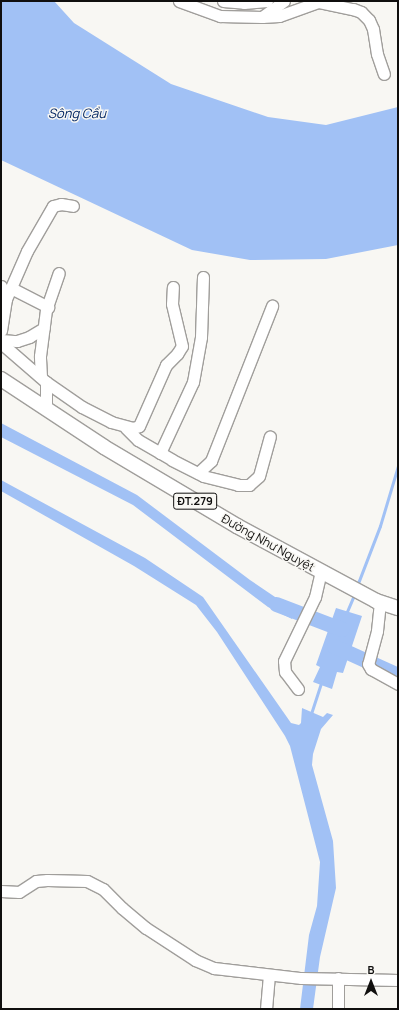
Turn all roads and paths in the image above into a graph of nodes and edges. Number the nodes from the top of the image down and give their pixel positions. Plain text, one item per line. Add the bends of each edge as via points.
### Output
1 (179, 1) edge
2 (223, 1) edge
3 (263, 1) edge
4 (284, 1) edge
5 (320, 1) edge
6 (262, 17) junction
7 (384, 74) dead end
8 (73, 206) dead end
9 (58, 273) dead end
10 (203, 277) dead end
11 (6, 287) edge
12 (173, 287) dead end
13 (272, 306) dead end
14 (48, 307) junction
15 (44, 328) junction
16 (1, 331) edge
17 (1, 342) edge
18 (1, 379) edge
19 (44, 379) junction
20 (46, 409) junction
21 (126, 428) junction
22 (270, 436) dead end
23 (160, 453) junction
24 (198, 474) junction
25 (321, 571) junction
26 (380, 602) junction
27 (398, 608) edge
28 (398, 684) edge
29 (298, 689) dead end
30 (1, 891) edge
31 (269, 976) junction
32 (338, 978) junction
33 (398, 980) edge
34 (266, 1009) edge
35 (338, 1009) edge

1 - 6 street via 220,16
2 - 3 street
4 - 6 street
5 - 6 street via 279,16
5 - 7 street via 361,12 373,29 376,54
8 - 11 street via 53,206
9 - 14 street
10 - 23 street via 202,330 193,382
11 - 14 street
11 - 16 street
12 - 21 street via 172,304 182,346 178,354 166,365 139,426
13 - 24 street via 212,461
14 - 15 street
15 - 17 street via 17,341
15 - 19 street via 40,356
17 - 19 street
18 - 20 main road, Đường Như Nguyệt / ĐT.279
19 - 20 street
19 - 21 street via 82,407
20 - 25 main road, Đường Như Nguyệt / ĐT.279 via 237,526
21 - 23 street via 138,440
22 - 24 street via 264,465 259,476 249,485 224,483
23 - 24 street
25 - 26 main road, Đường Như Nguyệt / ĐT.279
25 - 29 street via 315,597 284,662 285,672
26 - 27 main road, Đường Như Nguyệt / ĐT.279
26 - 28 street via 377,631 368,664 372,670
30 - 31 street via 19,892 36,881 87,881 103,889 146,928 195,960 214,968
31 - 32 street
31 - 34 street
32 - 33 street
32 - 35 street

